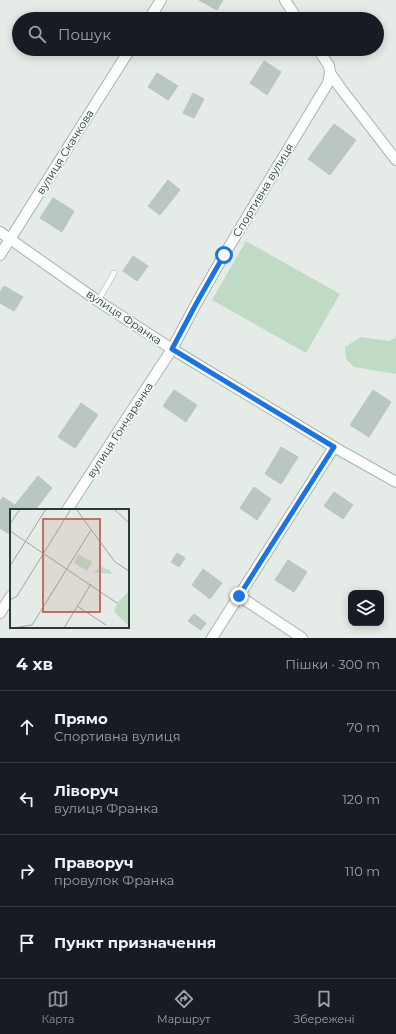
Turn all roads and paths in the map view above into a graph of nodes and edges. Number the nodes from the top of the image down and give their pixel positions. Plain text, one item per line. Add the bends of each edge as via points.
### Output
1 (162, 0) edge
2 (285, 0) edge
3 (154, 12) edge
4 (293, 12) edge
5 (126, 56) edge
6 (323, 56) edge
7 (330, 73) junction
8 (396, 160) edge
9 (0, 232) edge
10 (10, 239) junction
11 (0, 255) edge
12 (114, 273) dead end
13 (98, 301) junction
14 (172, 349) junction
15 (334, 447) junction
16 (396, 482) edge
17 (68, 509) edge
18 (239, 596) junction
19 (10, 598) edge
20 (0, 613) edge
21 (212, 638) edge
22 (302, 638) edge

1 - 3 street
2 - 4 street
5 - 10 street, вулиця Скачкова
6 - 7 street
7 - 8 street
7 - 14 street, Спортивна вулиця via 328,82 224,255
9 - 10 street, вулиця Франка
10 - 11 street, вулиця Скачкова
10 - 13 street, вулиця Франка
12 - 13 lane
13 - 14 street, вулиця Франка
14 - 15 street, вулиця Франка
14 - 17 street, вулиця Гончаренка
15 - 16 street, вулиця Франка
15 - 18 street
18 - 21 street
18 - 22 street
19 - 20 street

